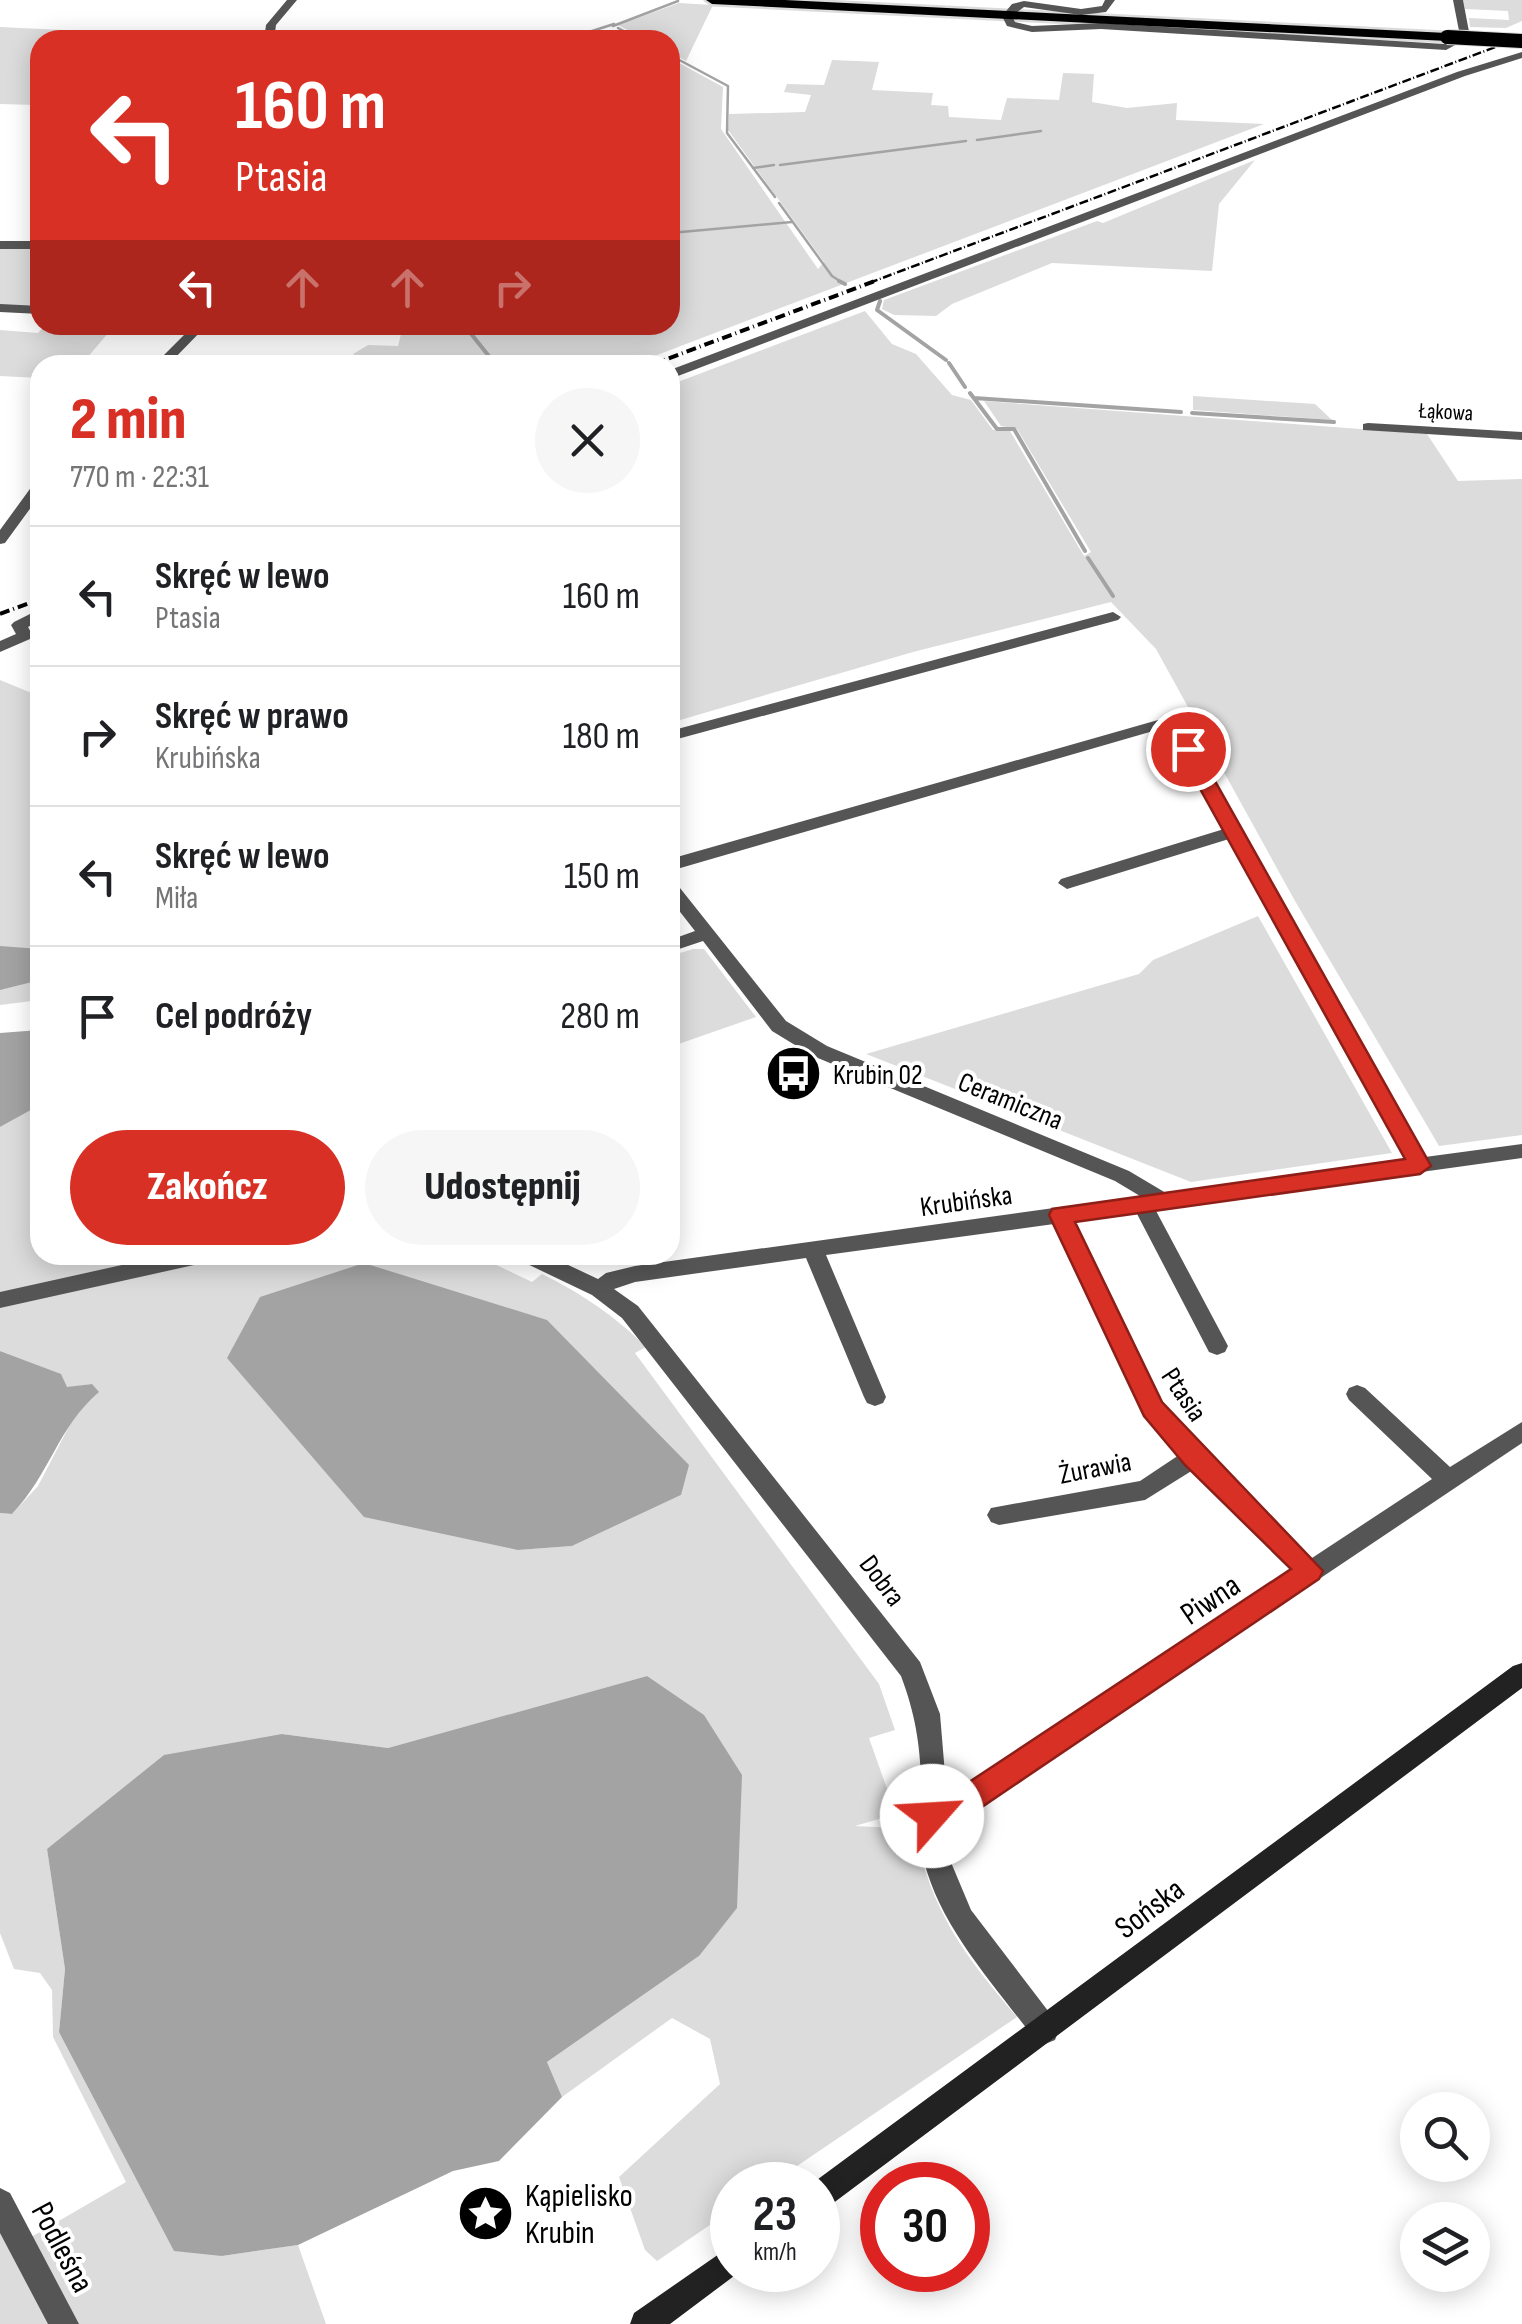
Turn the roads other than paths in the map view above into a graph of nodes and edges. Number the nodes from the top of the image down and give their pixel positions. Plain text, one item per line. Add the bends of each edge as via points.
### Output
1 (292, 0) edge
2 (712, 0) edge
3 (1110, 0) edge
4 (1458, 0) edge
5 (1008, 15) junction
6 (270, 30) edge
7 (1522, 41) edge
8 (1515, 56) edge
9 (0, 245) edge
10 (30, 245) edge
11 (0, 308) edge
12 (30, 310) edge
13 (191, 335) edge
14 (172, 355) edge
15 (680, 371) edge
16 (1368, 427) dead end
17 (1522, 436) edge
18 (30, 499) edge
19 (0, 540) edge
20 (1114, 617) dead end
21 (30, 620) edge
22 (30, 636) edge
23 (30, 639) edge
24 (0, 647) edge
25 (680, 733) edge
26 (1233, 832) junction
27 (680, 863) edge
28 (1067, 883) dead end
29 (680, 900) edge
30 (707, 934) junction
31 (680, 943) edge
32 (1522, 1150) edge
33 (1420, 1166) junction
34 (1153, 1202) junction
35 (1060, 1215) junction
36 (812, 1248) junction
37 (158, 1265) edge
38 (549, 1265) edge
39 (600, 1289) junction
40 (0, 1300) edge
41 (1217, 1346) dead end
42 (1356, 1394) dead end
43 (874, 1397) dead end
44 (1522, 1431) edge
45 (1194, 1457) junction
46 (1448, 1480) junction
47 (999, 1515) dead end
48 (1310, 1571) junction
49 (1522, 1674) edge
50 (932, 1816) junction
51 (1045, 2030) junction
52 (840, 2181) edge
53 (0, 2203) edge
54 (710, 2277) edge
55 (649, 2323) edge
56 (64, 2324) edge

1 - 6 street
2 - 5 main road
3 - 5 street via 1098,11 1024,4
4 - 5 street via 1462,41 1439,47 1103,26 1024,29
5 - 7 main road, bridge
8 - 15 street
9 - 10 street
11 - 12 street
13 - 14 street
16 - 17 street, Łąkowa
18 - 19 street
20 - 25 street
21 - 22 street via 18,627
23 - 24 street
26 - 27 street via 1172,721
26 - 28 street
26 - 33 street
29 - 30 street, Ceramiczna
30 - 31 street
30 - 34 street, Ceramiczna via 779,1026 820,1051 1105,1169
32 - 33 street, Krubińska
33 - 34 street, Krubińska
34 - 35 street, Krubińska
34 - 41 street
35 - 36 street, Krubińska
35 - 45 street, Ptasia via 1152,1409
36 - 39 street, Krubińska via 612,1278
36 - 43 street
37 - 40 street
38 - 39 street, Dobra
39 - 50 street, Dobra via 633,1316 912,1670 930,1733
42 - 46 street
44 - 46 street, Piwna
45 - 47 street, Żurawia via 1145,1490
45 - 48 street, Ptasia
46 - 48 street, Piwna
48 - 50 street, Piwna via 957,1808
49 - 51 street, Sońska
50 - 51 street, Dobra via 937,1860 962,1919
51 - 52 street, Sońska
53 - 56 street, Podleśna
54 - 55 street

